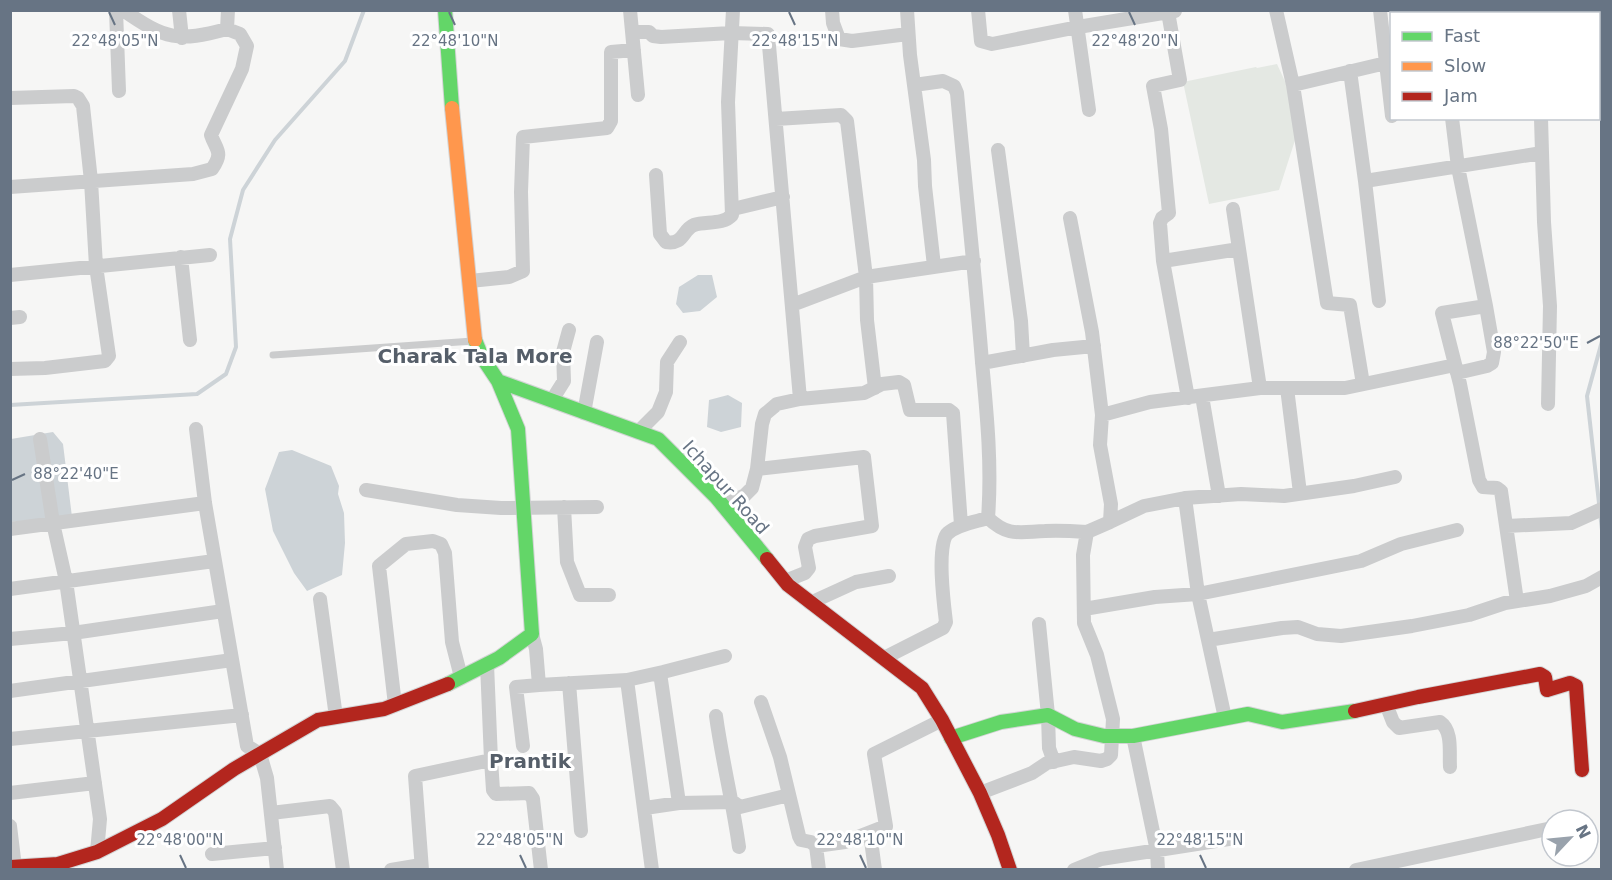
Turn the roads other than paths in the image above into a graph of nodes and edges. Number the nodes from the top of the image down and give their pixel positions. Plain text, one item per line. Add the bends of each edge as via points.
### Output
1 (116, 10) edge
2 (123, 10) edge
3 (179, 10) edge
4 (228, 10) edge
5 (445, 10) edge
6 (630, 10) edge
7 (733, 10) edge
8 (832, 10) edge
9 (906, 10) edge
10 (978, 10) edge
11 (1075, 10) edge
12 (1276, 10) edge
13 (1380, 10) edge
14 (1173, 11) edge
15 (1078, 27) junction
16 (227, 29) junction
17 (632, 32) junction
18 (731, 33) junction
19 (908, 34) junction
20 (182, 38) junction
21 (634, 50) junction
22 (1386, 63) junction
23 (1350, 71) junction
24 (914, 85) junction
25 (1293, 85) junction
26 (119, 91) dead end
27 (638, 95) dead end
28 (10, 98) edge
29 (1390, 102) edge
30 (1089, 110) dead end
31 (776, 119) junction
32 (1452, 120) edge
33 (1541, 120) edge
34 (998, 150) dead end
35 (1542, 153) junction
36 (1458, 167) junction
37 (656, 175) dead end
38 (91, 181) junction
39 (1365, 181) junction
40 (10, 187) edge
41 (783, 197) junction
42 (733, 209) junction
43 (1233, 209) dead end
44 (1070, 218) dead end
45 (1239, 249) junction
46 (210, 255) dead end
47 (181, 258) junction
48 (974, 261) junction
49 (1163, 261) junction
50 (96, 266) junction
51 (934, 266) junction
52 (10, 275) edge
53 (866, 277) junction
54 (470, 280) junction
55 (1379, 301) dead end
56 (792, 304) junction
57 (1486, 306) junction
58 (569, 330) dead end
59 (190, 340) dead end
60 (476, 340) junction
61 (597, 342) dead end
62 (680, 342) dead end
63 (1094, 346) junction
64 (273, 355) dead end
65 (1023, 356) junction
66 (982, 363) junction
67 (10, 369) edge
68 (1456, 369) junction
69 (498, 381) junction
70 (1363, 384) junction
71 (874, 388) junction
72 (1260, 388) junction
73 (1287, 388) junction
74 (1195, 397) junction
75 (800, 399) junction
76 (552, 400) junction
77 (1548, 404) dead end
78 (584, 413) junction
79 (1102, 415) junction
80 (196, 429) dead end
81 (638, 432) junction
82 (40, 439) dead end
83 (757, 469) junction
84 (1395, 477) dead end
85 (366, 490) dead end
86 (1300, 493) junction
87 (1219, 496) junction
88 (1185, 498) junction
89 (204, 503) junction
90 (723, 506) junction
91 (523, 507) junction
92 (564, 507) junction
93 (597, 507) dead end
94 (1597, 512) edge
95 (988, 518) junction
96 (1110, 522) junction
97 (53, 523) junction
98 (961, 525) junction
99 (1507, 526) junction
100 (10, 528) edge
101 (1457, 530) dead end
102 (1087, 532) junction
103 (214, 561) junction
104 (889, 576) dead end
105 (1601, 577) edge
106 (66, 581) junction
107 (785, 581) junction
108 (10, 589) edge
109 (1198, 594) junction
110 (609, 595) dead end
111 (320, 599) dead end
112 (1517, 601) junction
113 (810, 603) junction
114 (1084, 609) junction
115 (223, 611) junction
116 (1039, 624) dead end
117 (73, 633) junction
118 (532, 634) junction
119 (10, 639) edge
120 (1208, 640) junction
121 (725, 656) dead end
122 (884, 658) junction
123 (232, 660) junction
124 (487, 664) junction
125 (660, 673) junction
126 (461, 677) junction
127 (627, 680) junction
128 (80, 682) junction
129 (569, 683) junction
130 (539, 685) junction
131 (10, 691) edge
132 (761, 702) dead end
133 (1386, 704) junction
134 (395, 705) junction
135 (242, 715) junction
136 (1048, 715) junction
137 (716, 716) dead end
138 (336, 717) junction
139 (1225, 718) junction
140 (942, 720) junction
141 (87, 732) junction
142 (1112, 736) junction
143 (1133, 736) junction
144 (951, 738) junction
145 (10, 739) edge
146 (523, 746) dead end
147 (260, 754) junction
148 (491, 760) junction
149 (1054, 762) junction
150 (1450, 767) dead end
151 (1582, 770) dead end
152 (95, 783) junction
153 (980, 793) junction
154 (10, 794) edge
155 (789, 795) junction
156 (733, 802) junction
157 (679, 803) junction
158 (645, 808) junction
159 (271, 813) junction
160 (10, 826) edge
161 (581, 831) dead end
162 (1540, 831) edge
163 (870, 833) junction
164 (1235, 838) dead end
165 (816, 846) junction
166 (739, 847) dead end
167 (275, 848) junction
168 (1157, 851) junction
169 (97, 852) junction
170 (212, 854) dead end
171 (79, 863) edge
172 (13, 867) edge
173 (59, 867) edge
174 (422, 867) edge
175 (278, 870) edge
176 (343, 870) edge
177 (391, 870) edge
178 (541, 870) edge
179 (652, 870) edge
180 (819, 870) edge
181 (875, 870) edge
182 (1010, 870) edge
183 (1074, 870) edge
184 (1158, 870) edge
185 (1356, 870) edge

1 - 26 street
2 - 20 street via 142,24
3 - 20 street
4 - 16 street
5 - 54 street
6 - 17 street
7 - 18 street
8 - 19 street via 839,39 852,42
9 - 19 street
10 - 15 street via 981,41 986,44
11 - 15 street
12 - 25 street
13 - 22 street
14 - 15 street
14 - 49 street via 1179,80 1153,86 1169,213 1160,223
15 - 30 street
16 - 20 street
16 - 38 street via 240,34 247,46 242,69 211,135 219,153 212,169 193,174
17 - 18 street via 661,37
17 - 21 street
18 - 31 street via 768,34
18 - 42 street via 728,102
19 - 24 street
21 - 27 street
21 - 54 street via 611,52 611,121 607,128 523,137 523,272
22 - 23 street
22 - 29 street
23 - 25 street
23 - 39 street
24 - 48 street via 943,81 954,86 957,93
24 - 51 street
25 - 70 street via 1327,303 1350,305
28 - 38 street via 78,98 83,106
31 - 41 street
31 - 53 street via 841,115 846,119
32 - 36 street
33 - 35 street
34 - 65 street
35 - 36 street
35 - 77 street via 1550,306
36 - 39 street
36 - 57 street
37 - 42 street via 660,234 666,242 679,241 695,225 730,218
38 - 40 street
38 - 50 street
39 - 55 street
41 - 42 street
41 - 56 street
43 - 45 street
44 - 63 street
45 - 49 street
45 - 72 street
46 - 47 street
47 - 50 street
47 - 59 street
48 - 51 street
48 - 66 street
49 - 74 street
50 - 52 street
50 - 67 street via 108,359
51 - 53 street
53 - 56 street
53 - 71 street
54 - 60 street
56 - 75 street
57 - 68 street via 1494,352 1492,363
57 - 68 street via 1442,313
58 - 76 street via 563,352 564,381
60 - 64 lane
60 - 69 street
61 - 78 street
62 - 81 street via 667,362 666,392 658,412
63 - 65 street
63 - 79 street
65 - 66 street
66 - 95 street via 991,481
68 - 70 street
68 - 99 street via 1479,480 1483,487 1501,491
69 - 76 street, Ichapur Road
69 - 91 street via 518,429
70 - 73 street via 1345,388
71 - 75 street via 864,393
71 - 98 street via 899,382 904,385 910,410 952,411
72 - 73 street
72 - 74 street
73 - 86 street
74 - 79 street via 1150,402
74 - 87 street
75 - 83 street via 777,404 765,414
76 - 78 street, Ichapur Road
78 - 81 street, Ichapur Road
79 - 96 street via 1100,445 1111,504
80 - 89 street
81 - 90 street, Ichapur Road via 658,439
82 - 97 street
83 - 90 street via 749,493
83 - 107 street via 864,457 872,526 808,539 805,547 809,567 805,573
84 - 86 street
85 - 91 street via 457,505
86 - 87 street
87 - 88 street
88 - 96 street via 1144,506
88 - 109 street
89 - 97 street
89 - 103 street
90 - 107 street, Ichapur Road
91 - 92 street
91 - 118 street
92 - 93 street
92 - 110 street via 567,562 580,595
94 - 99 street via 1571,523
95 - 98 street
95 - 102 street via 999,528 1016,533
96 - 102 street
97 - 100 street
97 - 106 street
98 - 122 street via 946,534 942,543 945,625
99 - 112 street
101 - 109 street via 1401,544 1361,561
102 - 114 street via 1083,555
103 - 106 street
103 - 115 street
104 - 113 street via 856,582
105 - 112 street via 1586,586
106 - 108 street
106 - 117 street
107 - 113 street, Ichapur Road
109 - 114 street
109 - 120 street
111 - 138 street
112 - 120 street via 1469,615 1357,634 1328,636 1298,627
113 - 122 street, Ichapur Road
114 - 142 street via 1084,622 1097,655 1113,719
115 - 117 street
115 - 123 street
116 - 136 street
117 - 119 street
117 - 128 street
118 - 124 street
118 - 130 street
120 - 139 street
121 - 125 street
122 - 140 street, Ichapur Road via 922,688
123 - 128 street
123 - 135 street
124 - 126 street
124 - 148 street
125 - 127 street
125 - 157 street
126 - 134 street
126 - 134 street via 452,642 445,553 441,544 434,541 406,544 379,566
127 - 129 street
127 - 158 street
128 - 131 street
128 - 141 street
129 - 130 street
129 - 161 street
130 - 146 street via 516,687
132 - 155 street
133 - 139 street via 1282,722 1248,714
133 - 150 street via 1393,723 1400,728 1440,722 1446,726
133 - 151 street via 1540,674 1545,677 1547,690 1573,684 1577,689
134 - 138 street
135 - 141 street
135 - 147 street via 247,746
136 - 142 street via 1075,729
136 - 144 street via 1001,722
136 - 149 street via 1049,748
137 - 156 street
138 - 147 street via 318,720
139 - 143 street
140 - 144 street, Ichapur Road
140 - 163 street via 874,754 886,825
141 - 145 street
141 - 152 street
142 - 143 street
142 - 149 street via 1107,759 1074,757
143 - 168 street
144 - 153 street, Ichapur Road
147 - 159 street
147 - 169 street via 162,819
148 - 174 street via 415,776
148 - 178 street via 496,794 528,793 532,799
149 - 153 street
152 - 154 street
152 - 169 street via 100,819
153 - 182 street, Ichapur Road
155 - 156 street via 740,807
155 - 165 street via 800,838
156 - 157 street
156 - 166 street
157 - 158 street
158 - 179 street
159 - 167 street
159 - 176 street via 332,807
160 - 172 street
162 - 185 street
163 - 165 street
163 - 181 street
164 - 168 street
165 - 180 street
167 - 170 street
167 - 175 street
168 - 183 street via 1101,859
168 - 184 street
169 - 171 street
171 - 173 street
172 - 173 street
174 - 177 street

